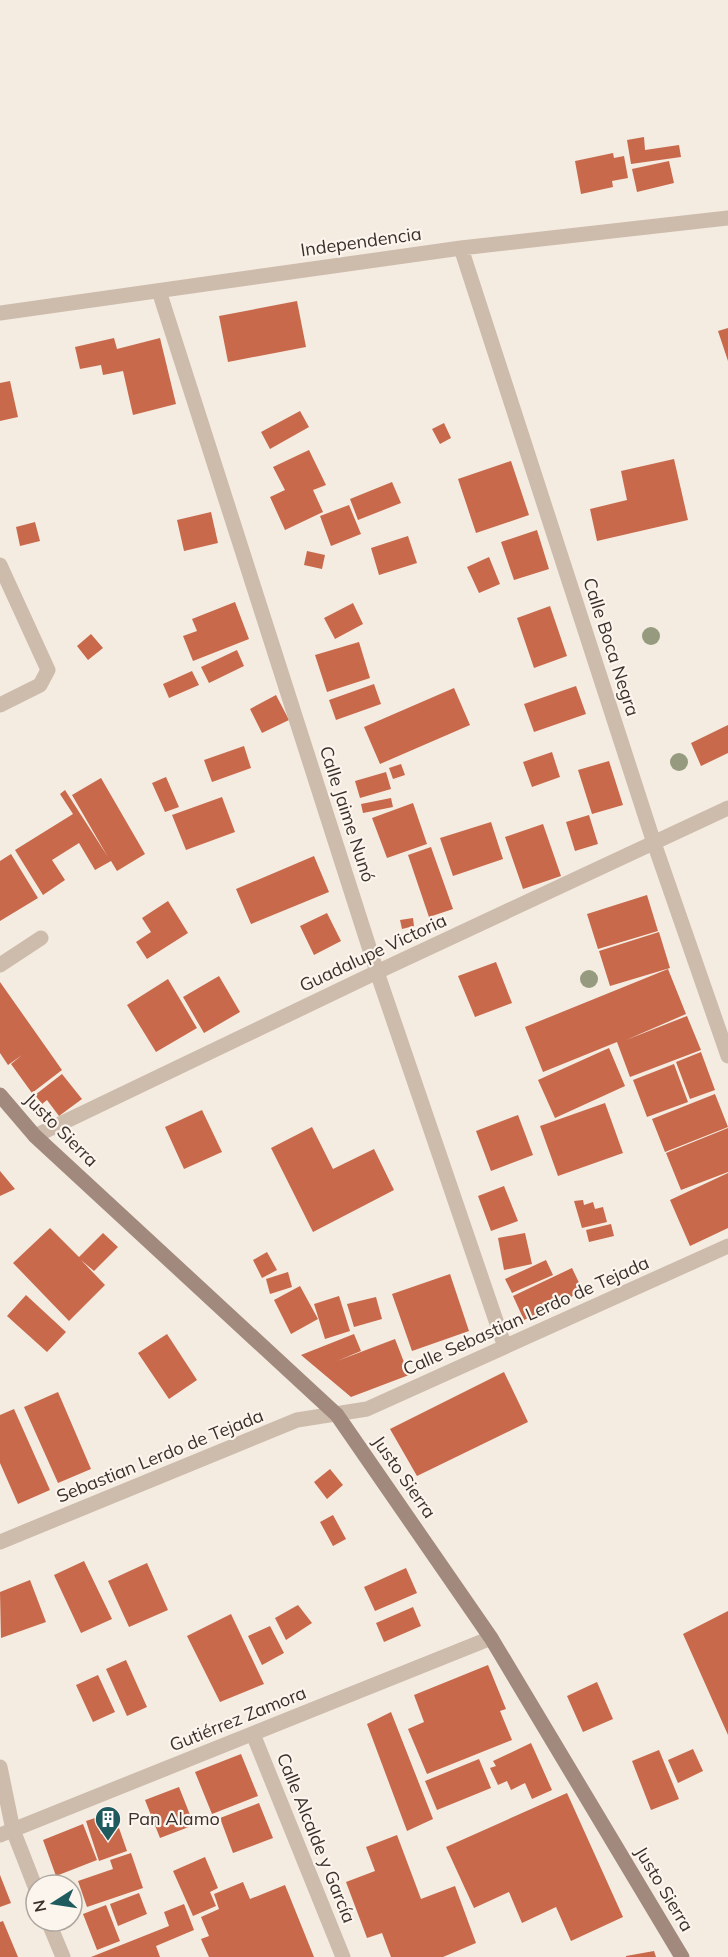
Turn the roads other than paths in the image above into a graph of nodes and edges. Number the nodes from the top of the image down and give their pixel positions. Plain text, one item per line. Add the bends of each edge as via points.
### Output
1 (728, 218) edge
2 (461, 248) junction
3 (159, 291) junction
4 (0, 313) edge
5 (0, 565) edge
6 (0, 705) edge
7 (728, 808) edge
8 (654, 843) junction
9 (41, 938) dead end
10 (0, 965) edge
11 (377, 972) junction
12 (728, 1056) edge
13 (0, 1095) edge
14 (35, 1136) junction
15 (728, 1246) edge
16 (505, 1347) junction
17 (337, 1414) junction
18 (0, 1542) edge
19 (491, 1638) junction
20 (253, 1734) junction
21 (0, 1767) edge
22 (6, 1833) edge
23 (27, 1873) edge
24 (53, 1933) edge
25 (63, 1957) edge
26 (343, 1957) edge
27 (682, 1957) edge

1 - 2 street, Independencia
2 - 3 street, Independencia
2 - 8 street, Calle Boca Negra
3 - 4 street, Independencia
3 - 11 street, Calle Jaime Nunó
5 - 6 street via 48,670 40,685
7 - 8 street, Guadalupe Victoria
8 - 11 street, Guadalupe Victoria
8 - 12 street, Calle Boca Negra
9 - 10 street
11 - 14 street, Guadalupe Victoria
11 - 16 street, Calle Jaime Nunó
13 - 14 main road, Justo Sierra
14 - 17 main road, Justo Sierra
15 - 16 street, Calle Sebastian Lerdo de Tejada
16 - 17 street, Calle Sebastian Lerdo de Tejada via 367,1409
17 - 18 street, Sebastian Lerdo de Tejada via 297,1420
17 - 19 main road, Justo Sierra
19 - 20 street, Gutiérrez Zamora
19 - 27 main road, Justo Sierra
20 - 22 street, Gutiérrez Zamora
20 - 26 street, Calle Alcalde y García
21 - 22 street
22 - 23 street
24 - 25 street

